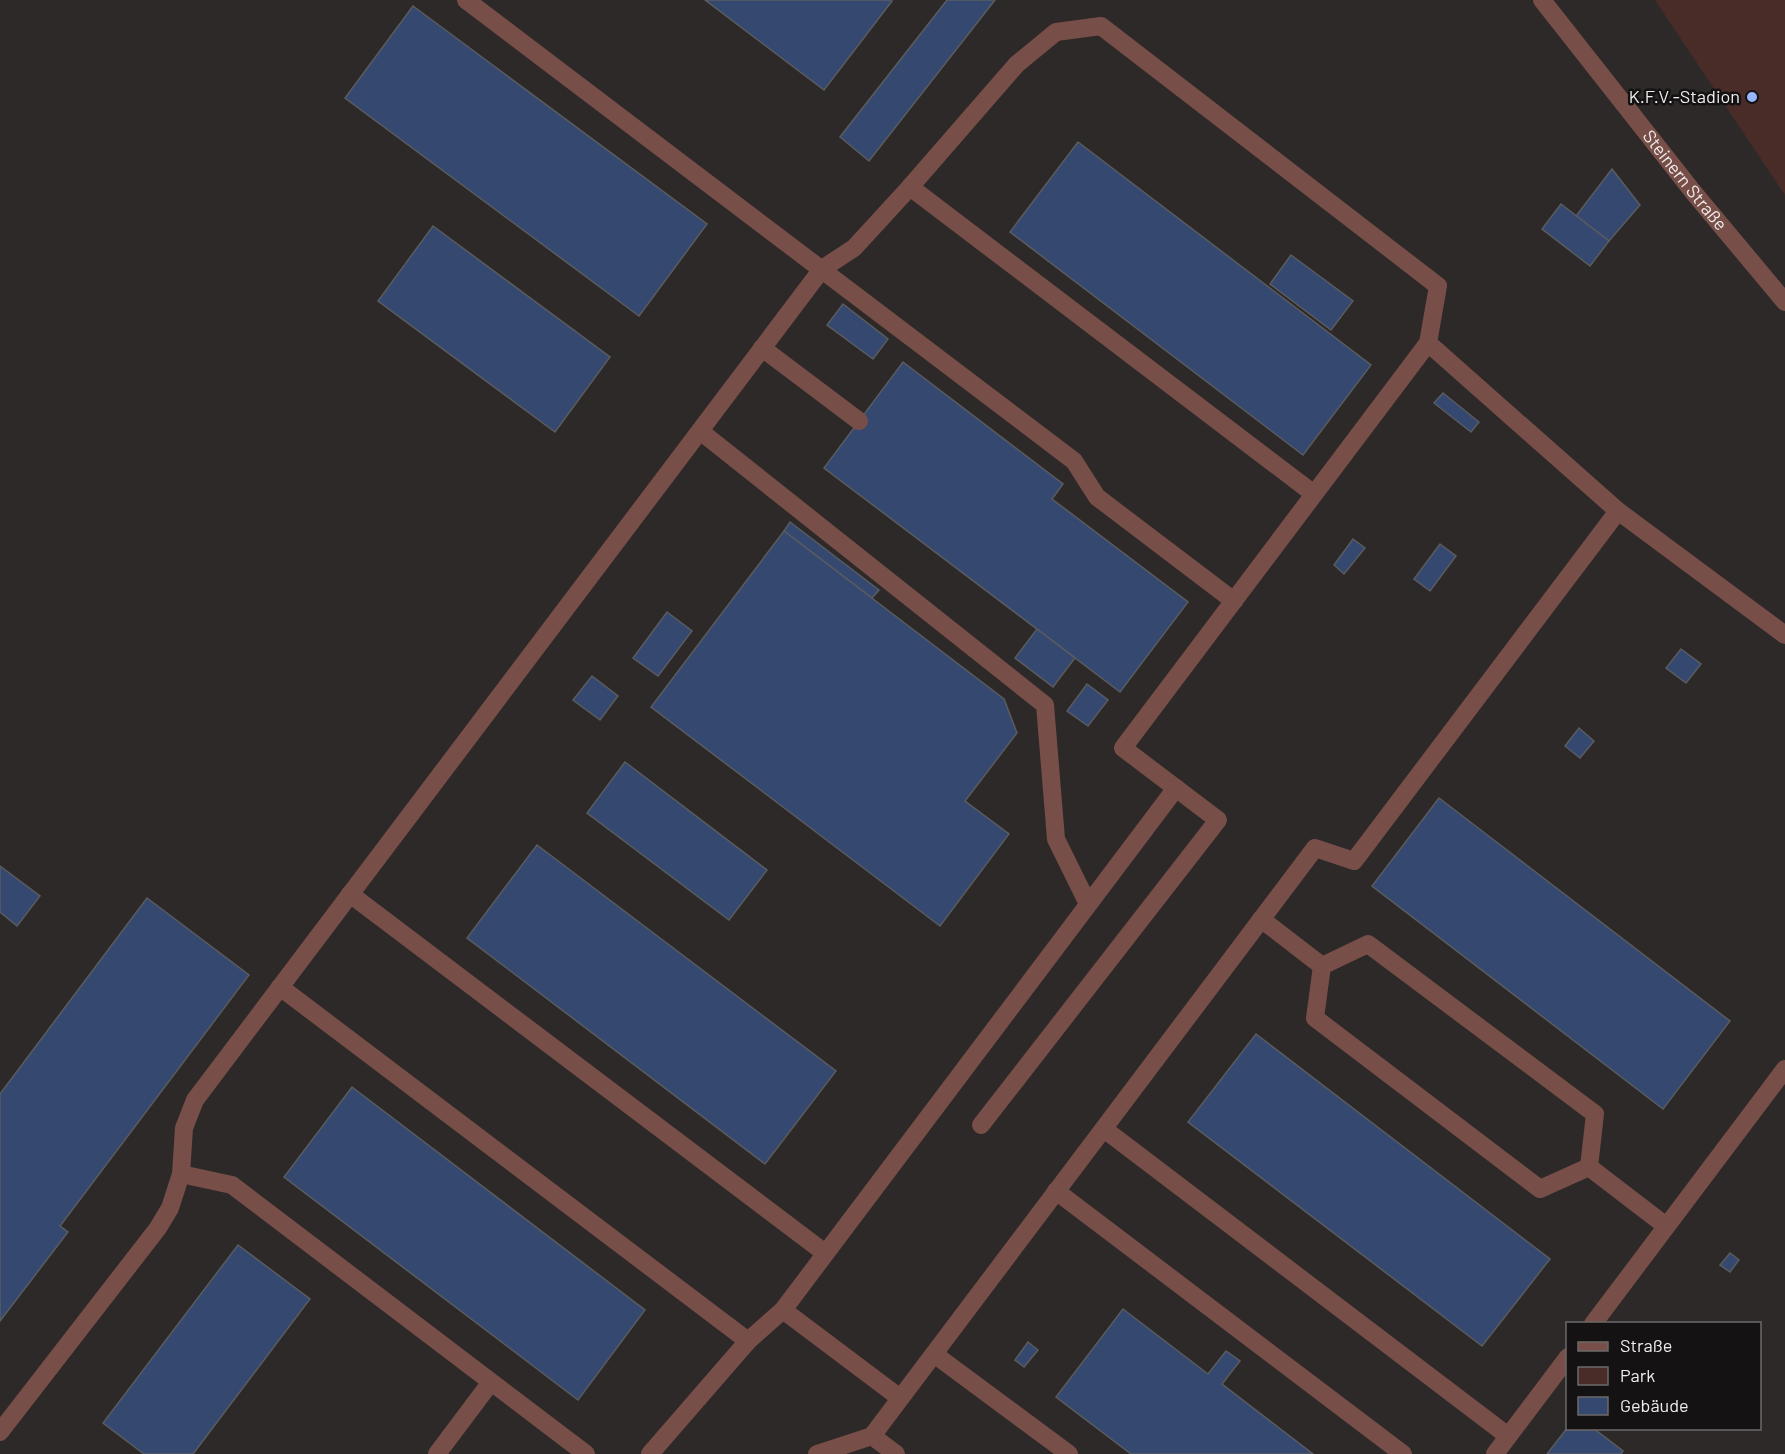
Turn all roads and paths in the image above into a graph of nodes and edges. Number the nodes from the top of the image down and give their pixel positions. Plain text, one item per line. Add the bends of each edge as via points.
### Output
1 (466, 0) edge
2 (1542, 0) edge
3 (910, 187) junction
4 (822, 269) junction
5 (1785, 302) edge
6 (1428, 343) junction
7 (762, 348) junction
8 (859, 421) dead end
9 (700, 431) junction
10 (1314, 494) junction
11 (1618, 511) junction
12 (1234, 601) junction
13 (1785, 634) edge
14 (1176, 788) junction
15 (350, 894) junction
16 (1089, 904) junction
17 (1261, 919) junction
18 (1322, 966) junction
19 (280, 987) junction
20 (1785, 1069) edge
21 (981, 1125) dead end
22 (1104, 1129) junction
23 (1589, 1167) junction
24 (181, 1174) junction
25 (1056, 1191) junction
26 (1666, 1226) junction
27 (825, 1253) junction
28 (783, 1310) junction
29 (1594, 1322) edge
30 (748, 1341) junction
31 (934, 1354) junction
32 (1566, 1360) edge
33 (491, 1382) junction
34 (900, 1398) junction
35 (0, 1432) edge
36 (872, 1436) junction
37 (1508, 1436) junction
38 (437, 1454) edge
39 (586, 1454) edge
40 (651, 1454) edge
41 (817, 1454) edge
42 (896, 1454) edge
43 (1069, 1454) edge
44 (1403, 1454) edge
45 (1495, 1454) edge

1 - 4 street
2 - 5 street, Steinern Straße
3 - 4 street via 854,248
3 - 6 street via 1017,64 1056,32 1101,26 1438,286
3 - 10 street
4 - 7 street
4 - 12 street via 1074,461 1097,497
6 - 10 street
6 - 11 street
7 - 8 street
7 - 9 street
9 - 15 street
9 - 16 street via 1045,705 1056,839
10 - 12 street
11 - 13 street
11 - 17 street via 1353,861 1315,848
12 - 14 street via 1123,748
14 - 16 street
14 - 21 street via 1218,820
15 - 19 street
15 - 27 street
16 - 27 street
17 - 18 street
17 - 22 street
18 - 23 street via 1368,944 1586,1107 1595,1114
18 - 23 street via 1315,1018 1540,1189
19 - 24 street via 195,1100 184,1128
19 - 30 street
20 - 26 street
22 - 25 street
22 - 37 street
23 - 26 street
24 - 33 street via 231,1185
24 - 35 street via 170,1208 158,1228
25 - 31 street
25 - 44 street
26 - 29 street
27 - 28 street
28 - 30 street
28 - 34 street
30 - 40 street
31 - 34 street
31 - 43 street
32 - 37 street
33 - 38 street
33 - 39 street
34 - 36 street
36 - 41 street
36 - 42 street
37 - 45 street

